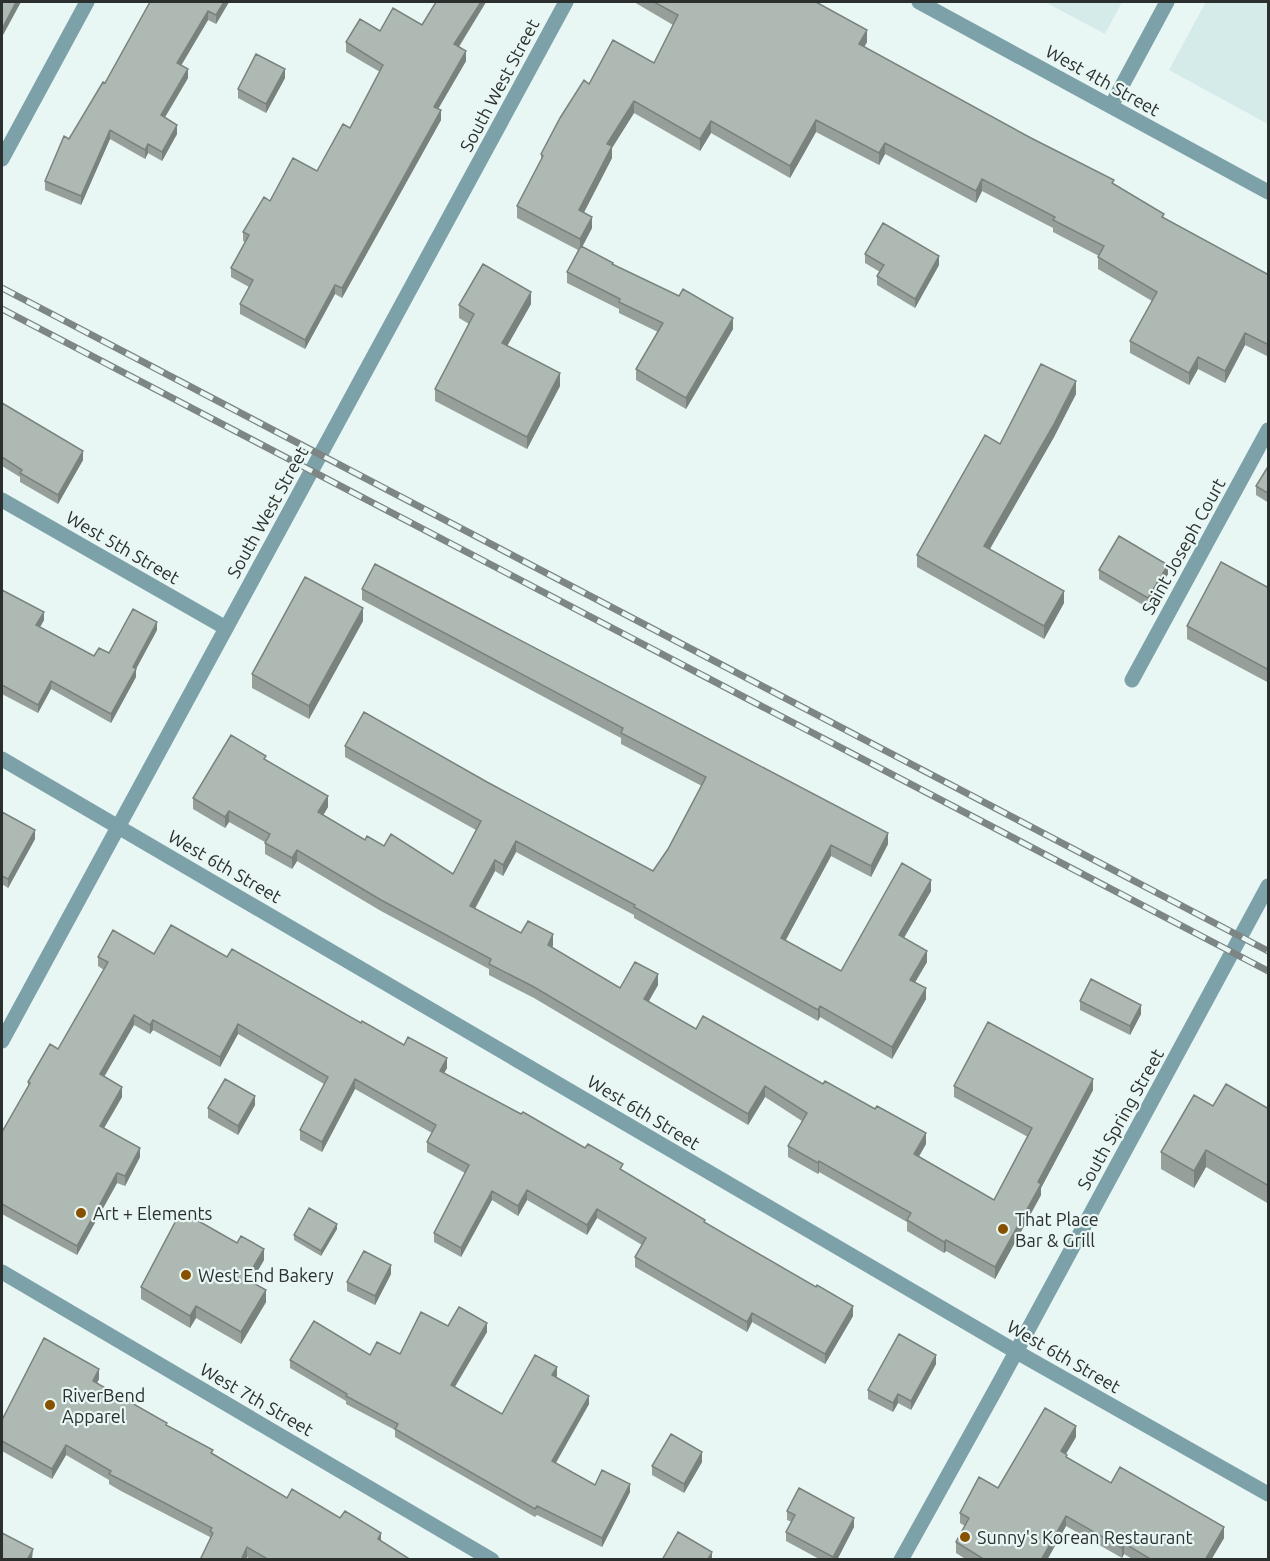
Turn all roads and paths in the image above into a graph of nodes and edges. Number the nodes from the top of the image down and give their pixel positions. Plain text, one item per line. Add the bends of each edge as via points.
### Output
1 (87, 2) edge
2 (566, 2) edge
3 (919, 2) edge
4 (1167, 2) edge
5 (1111, 106) junction
6 (2, 159) edge
7 (1269, 192) edge
8 (1269, 430) edge
9 (2, 500) edge
10 (226, 628) junction
11 (1132, 680) dead end
12 (2, 759) edge
13 (118, 826) junction
14 (1269, 886) edge
15 (2, 1041) edge
16 (2, 1272) edge
17 (1015, 1351) junction
18 (1269, 1494) edge
19 (492, 1560) edge
20 (901, 1560) edge

1 - 6 street
2 - 10 street, South West Street
3 - 5 street, West 4th Street
4 - 5 street
5 - 7 street, West 4th Street
8 - 11 street, Saint Joseph Court
9 - 10 street, West 5th Street
10 - 13 street, South West Street
12 - 13 street, West 6th Street
13 - 15 street, South West Street
13 - 17 street, West 6th Street
14 - 17 street, South Spring Street
16 - 19 street, West 7th Street
17 - 18 street, West 6th Street
17 - 20 street, South Spring Street

